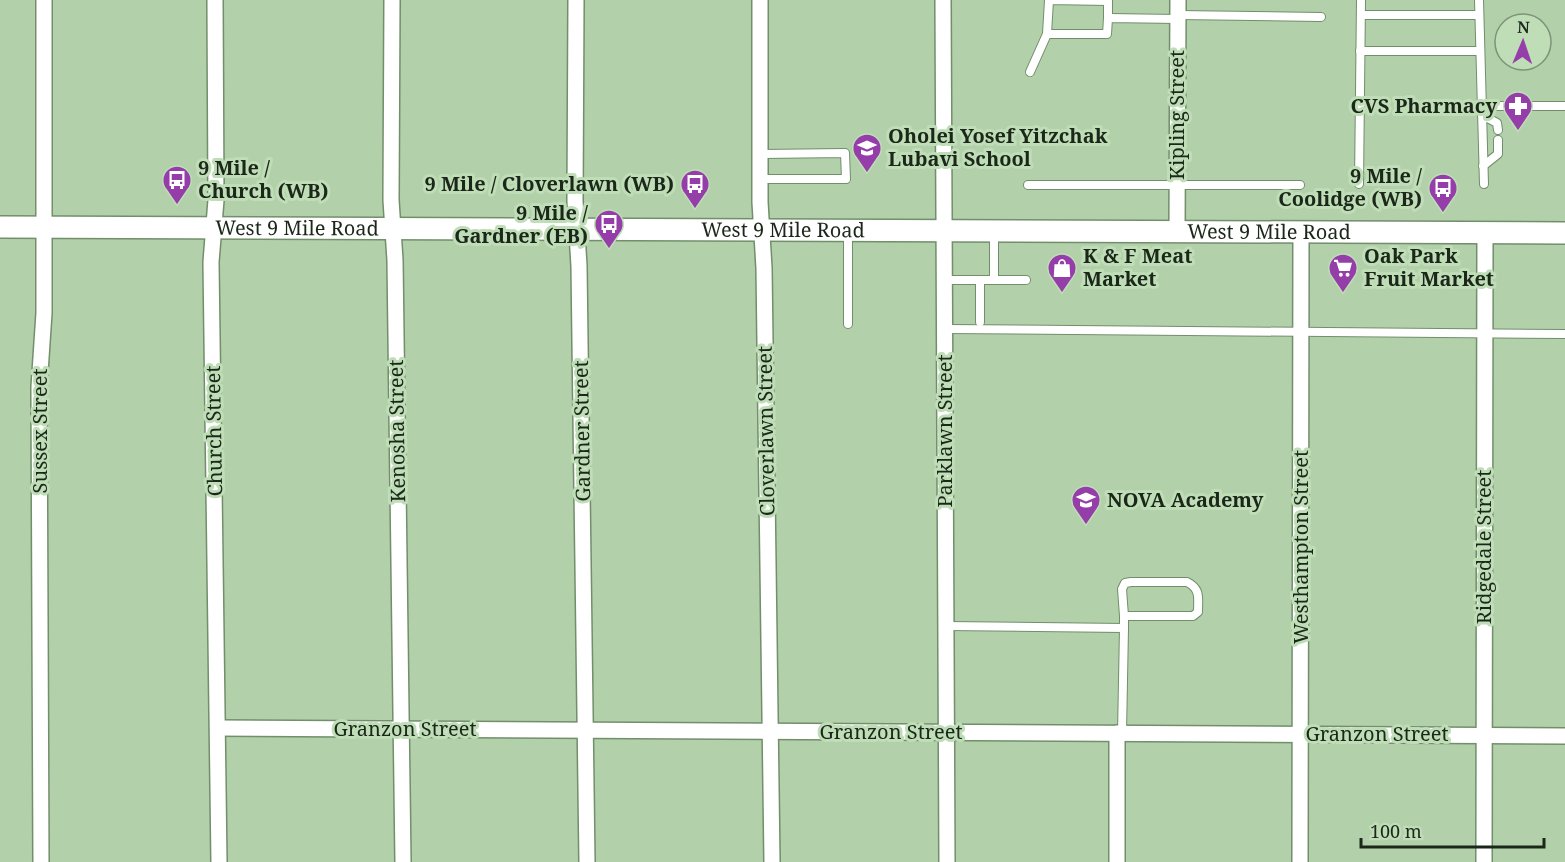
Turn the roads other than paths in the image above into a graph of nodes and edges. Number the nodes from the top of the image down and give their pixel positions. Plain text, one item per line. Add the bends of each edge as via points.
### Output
1 (44, 0) edge
2 (215, 0) edge
3 (392, 0) edge
4 (576, 0) edge
5 (760, 0) edge
6 (944, 0) edge
7 (1361, 0) edge
8 (1479, 0) edge
9 (1178, 11) edge
10 (1361, 15) junction
11 (1479, 15) junction
12 (1321, 17) dead end
13 (1108, 18) junction
14 (1047, 34) junction
15 (1360, 51) junction
16 (1480, 51) junction
17 (1030, 72) dead end
18 (1565, 106) edge
19 (1482, 110) junction
20 (1498, 130) dead end
21 (1498, 140) dead end
22 (760, 154) junction
23 (1483, 166) junction
24 (760, 179) junction
25 (1177, 184) junction
26 (1359, 184) dead end
27 (1484, 184) dead end
28 (1028, 185) dead end
29 (1300, 185) dead end
30 (0, 227) edge
31 (44, 227) junction
32 (215, 227) junction
33 (394, 228) junction
34 (578, 229) junction
35 (762, 229) junction
36 (848, 230) junction
37 (944, 230) junction
38 (994, 230) junction
39 (1177, 231) junction
40 (1301, 231) junction
41 (1485, 232) junction
42 (1565, 233) edge
43 (944, 279) junction
44 (980, 280) junction
45 (994, 280) junction
46 (1026, 280) dead end
47 (980, 322) dead end
48 (848, 324) dead end
49 (944, 329) junction
50 (1300, 332) junction
51 (1485, 333) junction
52 (1565, 334) edge
53 (1124, 616) junction
54 (946, 626) junction
55 (1124, 628) junction
56 (218, 728) junction
57 (401, 729) junction
58 (586, 730) junction
59 (770, 731) junction
60 (946, 732) junction
61 (1120, 733) junction
62 (1300, 734) junction
63 (1484, 735) junction
64 (1565, 736) edge
65 (41, 862) edge
66 (219, 862) edge
67 (403, 862) edge
68 (587, 862) edge
69 (772, 862) edge
70 (947, 862) edge
71 (1117, 862) edge
72 (1300, 862) edge
73 (1484, 862) edge

1 - 31 street, Sussex Street
2 - 32 street, Church Street
3 - 33 street, Kenosha Street
4 - 34 street, Gardner Street
5 - 22 street, Cloverlawn Street
6 - 37 street, Parklawn Street
7 - 10 lane
8 - 11 lane
9 - 12 lane
9 - 13 lane
9 - 25 street, Kipling Street
10 - 11 lane
10 - 15 lane
11 - 16 lane
13 - 14 lane via 1107,34
13 - 14 lane via 1108,1 1049,0
14 - 17 lane
15 - 16 lane
15 - 26 lane
16 - 19 lane
18 - 19 lane
19 - 20 lane via 1497,123
19 - 23 lane
21 - 23 lane via 1498,153
22 - 24 street, Cloverlawn Street
22 - 24 lane via 845,153 846,179
23 - 27 lane
24 - 35 street, Cloverlawn Street
25 - 28 lane
25 - 29 lane
25 - 39 street, Kipling Street
30 - 31 main road, West 9 Mile Road
31 - 32 main road, West 9 Mile Road
31 - 65 street, Sussex Street via 39,387
32 - 33 main road, West 9 Mile Road
32 - 56 street, Church Street via 211,262
33 - 34 main road, West 9 Mile Road
33 - 57 street, Kenosha Street
34 - 35 main road, West 9 Mile Road
34 - 58 street, Gardner Street
35 - 36 main road, West 9 Mile Road
35 - 59 street, Cloverlawn Street
36 - 37 main road, West 9 Mile Road
36 - 48 lane
37 - 38 main road, West 9 Mile Road
37 - 43 street, Parklawn Street
38 - 39 main road, West 9 Mile Road
38 - 45 lane
39 - 40 main road, West 9 Mile Road
40 - 41 main road, West 9 Mile Road
40 - 50 street, Westhampton Street
41 - 42 main road, West 9 Mile Road
41 - 51 street, Ridgedale Street
43 - 44 lane
43 - 49 street, Parklawn Street
44 - 45 lane
44 - 47 lane
45 - 46 lane
49 - 50 lane
49 - 54 street, Parklawn Street
50 - 51 lane
50 - 62 street, Westhampton Street
51 - 52 lane
51 - 63 street, Ridgedale Street
53 - 53 lane via 1193,616 1198,612 1198,592 1187,582 1125,583
53 - 55 lane
54 - 55 lane
54 - 60 street, Parklawn Street
55 - 61 lane
56 - 57 street, Granzon Street
56 - 66 street, Church Street
57 - 58 street, Granzon Street
57 - 67 street, Kenosha Street
58 - 59 street, Granzon Street
58 - 68 street, Gardner Street
59 - 60 street, Granzon Street
59 - 69 street, Cloverlawn Street
60 - 61 street, Granzon Street
60 - 70 street, Parklawn Street
61 - 62 street, Granzon Street
61 - 71 street
62 - 63 street, Granzon Street
62 - 72 street, Westhampton Street
63 - 64 street, Granzon Street
63 - 73 street, Ridgedale Street

